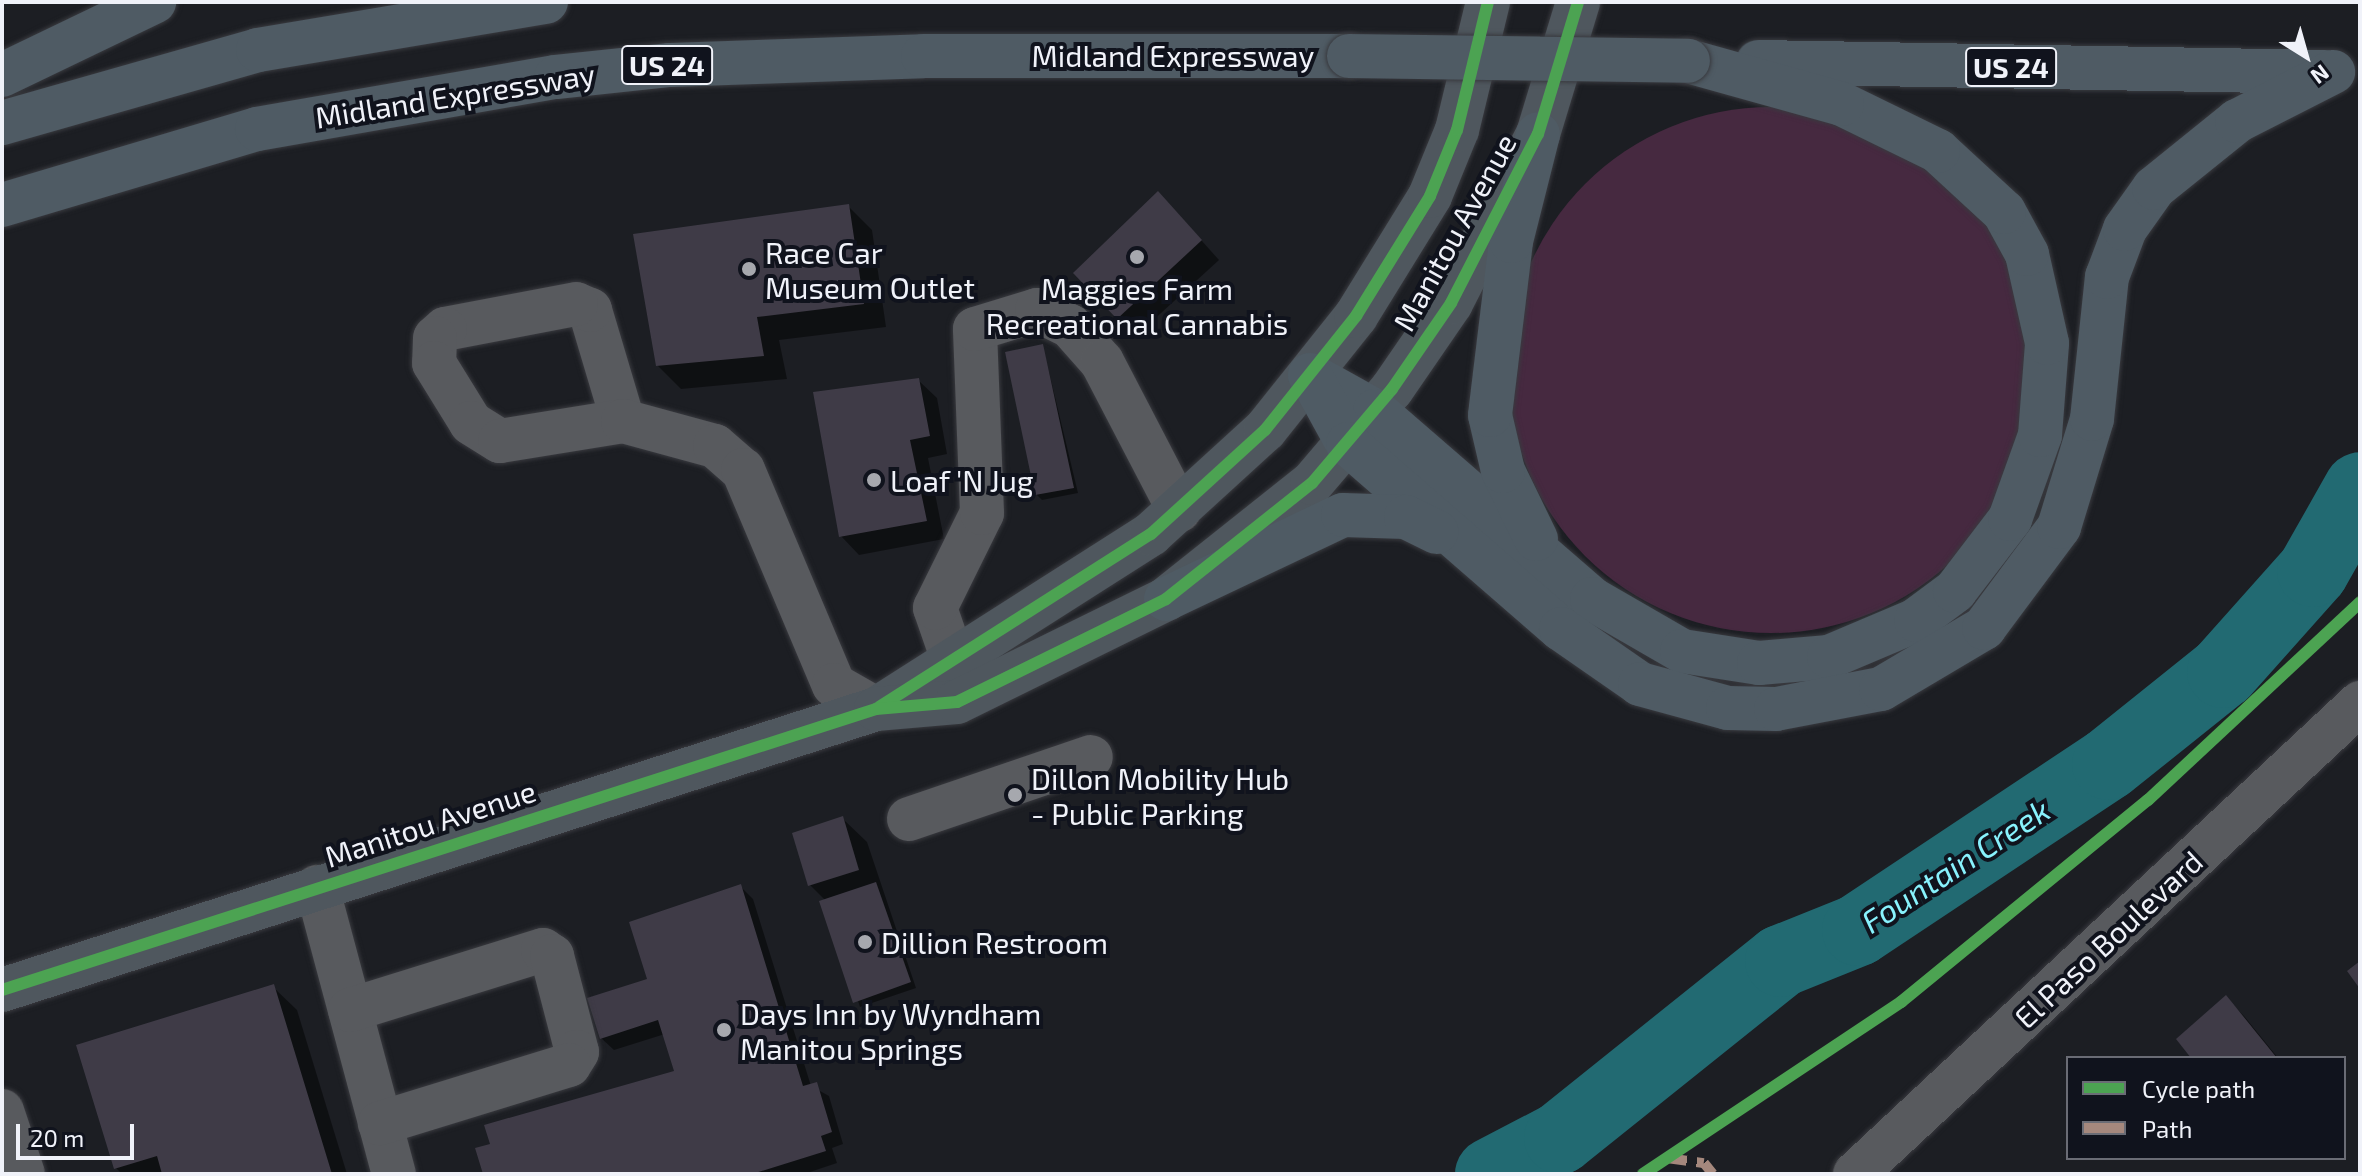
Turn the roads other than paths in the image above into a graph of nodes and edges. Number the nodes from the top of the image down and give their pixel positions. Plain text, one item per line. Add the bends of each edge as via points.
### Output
1 (154, 2) edge
2 (546, 2) edge
3 (1488, 2) edge
4 (1578, 2) edge
5 (1688, 61) junction
6 (2347, 72) edge
7 (2, 75) edge
8 (2, 123) edge
9 (1538, 134) junction
10 (2, 205) edge
11 (1310, 375) junction
12 (1375, 411) junction
13 (623, 421) dead end
14 (1348, 444) junction
15 (1179, 510) junction
16 (1463, 544) junction
17 (1542, 552) junction
18 (1166, 599) junction
19 (952, 657) junction
20 (2360, 703) edge
21 (876, 709) junction
22 (1091, 757) dead end
23 (909, 819) dead end
24 (317, 887) junction
25 (2, 990) edge
26 (350, 1010) junction
27 (2, 1111) edge
28 (380, 1123) junction
29 (23, 1174) edge
30 (394, 1174) edge
31 (1855, 1174) edge

1 - 7 highway
2 - 8 highway via 258,50
3 - 11 main road, Manitou Avenue via 1457,130 1430,196 1379,281
4 - 9 main road, Manitou Avenue
5 - 6 highway, Midland Expressway / US 24
5 - 10 highway, Midland Expressway / US 24, bridge via 923,56 599,72 285,123 174,149
5 - 17 highway via 1786,85 1888,125 1975,179 2004,212 2027,254 2047,343 2048,390 2030,476 2010,519 1955,591 1916,620 1829,657 1759,663 1682,651 1592,599
6 - 16 highway via 2195,149 2154,188 2125,229 2107,277 2081,473 2059,527 1994,617 1938,662 1836,702 1776,709 1683,699 1602,662
9 - 12 main road, Manitou Avenue via 1451,303
9 - 17 highway via 1511,241 1490,415 1503,471
11 - 12 highway
11 - 14 highway
11 - 15 main road, Manitou Avenue via 1265,430
12 - 14 main road, Manitou Avenue
12 - 17 highway
13 - 21 street via 715,446 743,470 834,685
14 - 16 highway
14 - 18 main road, Manitou Avenue via 1312,483
15 - 19 main road, Manitou Avenue via 1087,578
15 - 19 street via 1102,362 1070,326 1037,310 975,329 982,513 935,608
16 - 18 highway via 1406,517 1358,512
18 - 21 main road, Manitou Avenue via 957,702
19 - 21 main road, Manitou Avenue
20 - 31 street, El Paso Boulevard
21 - 24 main road, Manitou Avenue
22 - 23 street
24 - 25 main road, Manitou Avenue
24 - 26 street
26 - 28 street
26 - 28 street via 543,950 556,969 577,1052 569,1065
27 - 29 street
28 - 30 street

